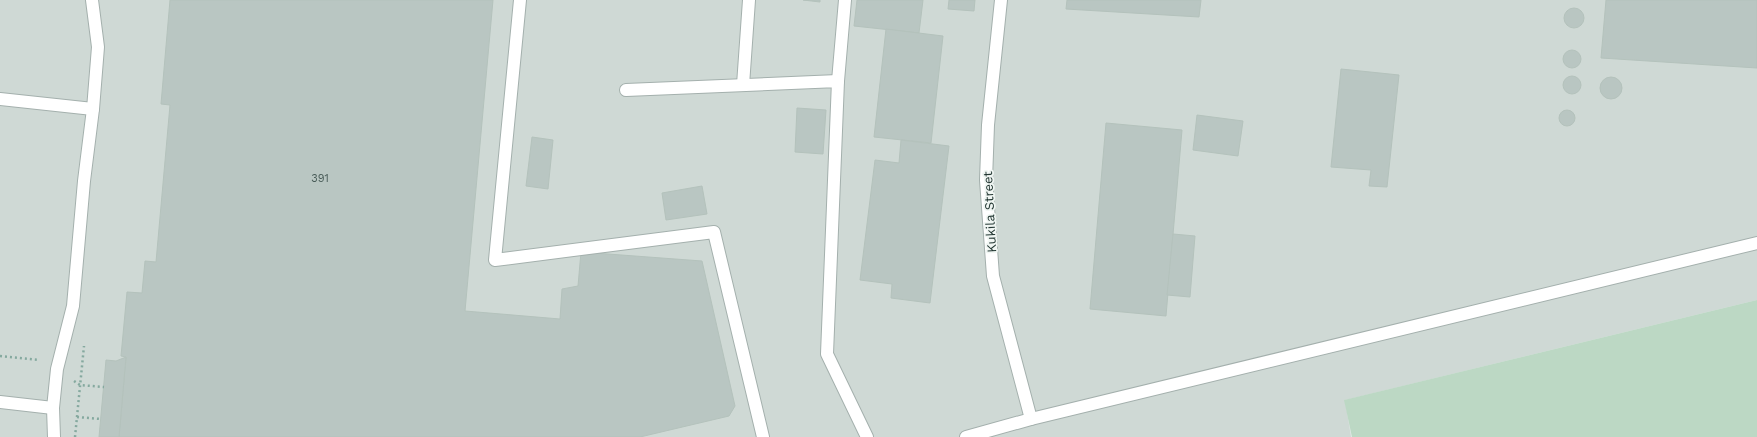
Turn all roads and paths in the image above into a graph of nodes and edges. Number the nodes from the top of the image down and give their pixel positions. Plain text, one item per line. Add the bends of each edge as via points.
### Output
1 (92, 0) edge
2 (520, 0) edge
3 (749, 0) edge
4 (846, 0) edge
5 (1001, 0) edge
6 (838, 81) junction
7 (744, 85) junction
8 (626, 90) dead end
9 (0, 99) edge
10 (93, 109) junction
11 (1757, 243) edge
12 (104, 387) dead end
13 (0, 402) edge
14 (53, 408) junction
15 (77, 417) junction
16 (101, 419) dead end
17 (1031, 419) junction
18 (54, 437) edge
19 (75, 437) edge
20 (763, 437) edge
21 (868, 437) edge
22 (966, 437) edge

1 - 10 street via 98,47
2 - 20 street via 495,260 714,232
3 - 7 street
4 - 6 street
5 - 17 street, Kukila Street via 987,141 986,180 993,276
6 - 7 street
6 - 21 street via 827,354
7 - 8 street
9 - 10 street
10 - 14 street via 73,306 57,369
11 - 17 street
12 - 15 path via 80,385
13 - 14 street
14 - 18 street
15 - 16 path
15 - 19 path
17 - 22 street

